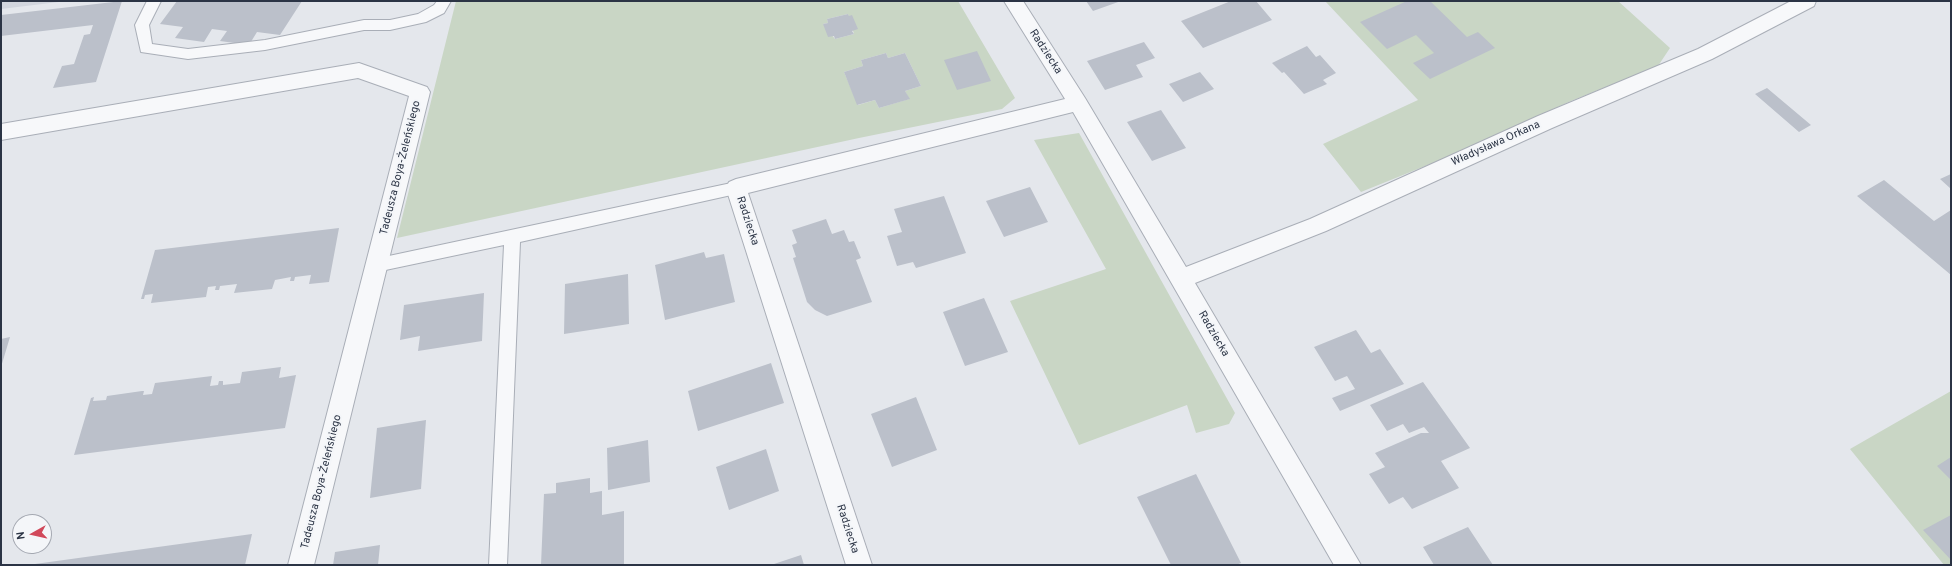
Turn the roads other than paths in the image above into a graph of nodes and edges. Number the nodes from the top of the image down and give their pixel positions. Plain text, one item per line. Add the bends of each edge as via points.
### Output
1 (154, 1) edge
2 (444, 1) edge
3 (1013, 1) edge
4 (1807, 1) edge
5 (1078, 103) junction
6 (1, 132) edge
7 (736, 188) junction
8 (512, 238) junction
9 (376, 265) junction
10 (1181, 279) junction
11 (301, 565) edge
12 (498, 565) edge
13 (859, 565) edge
14 (1348, 565) edge

1 - 2 lane via 142,25 146,48 188,54 265,46 364,26 390,25 421,18 439,9
3 - 5 street, Radziecka
4 - 10 street, Władysława Orkana via 1705,54 1545,122 1318,225
5 - 7 street, Radziecka
5 - 10 street, Radziecka
6 - 9 street, Tadeusza Boya-Żeleńskiego via 358,70 420,92
7 - 8 lane
7 - 13 street, Radziecka
8 - 9 lane
8 - 12 lane
9 - 11 street, Tadeusza Boya-Żeleńskiego
10 - 14 street, Radziecka

